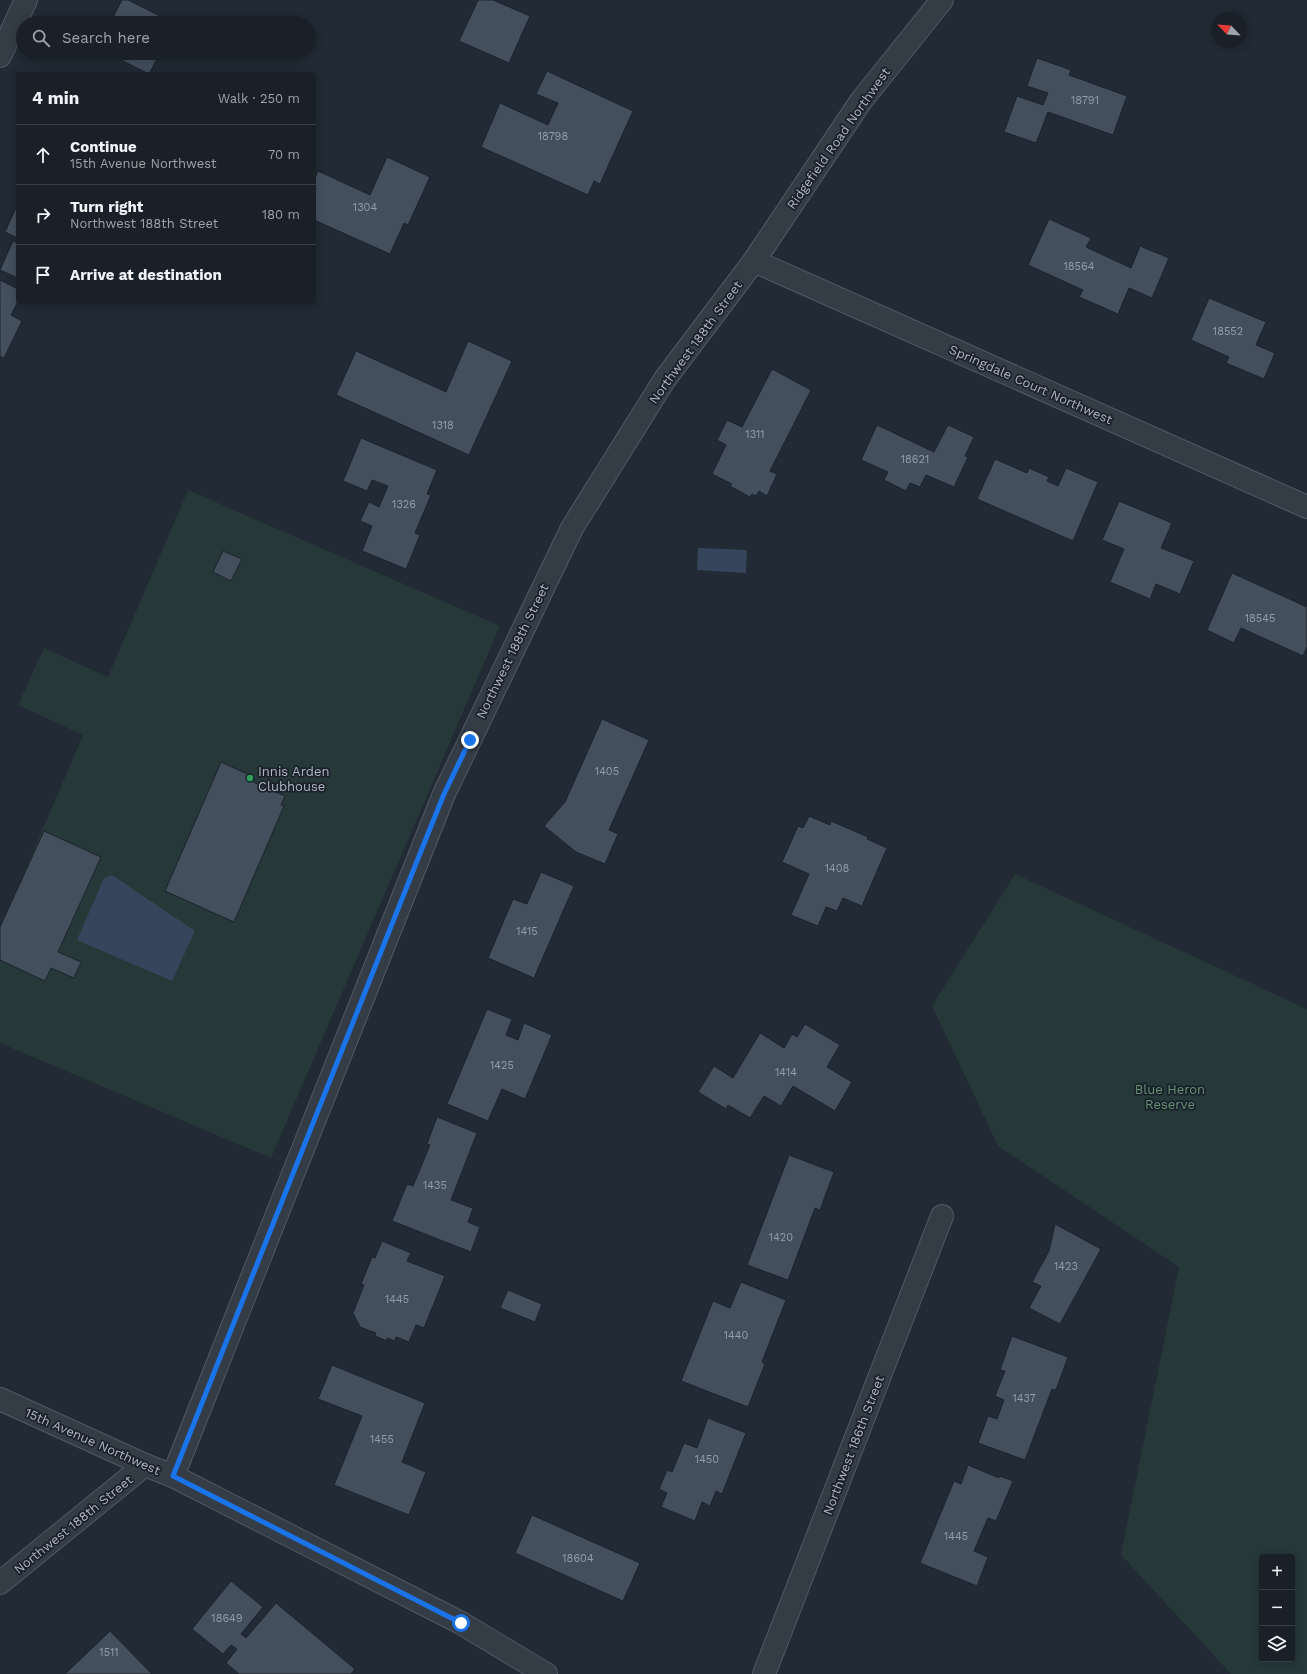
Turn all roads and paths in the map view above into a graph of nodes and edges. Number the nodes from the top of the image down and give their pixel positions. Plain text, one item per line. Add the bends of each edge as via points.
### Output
1 (26, 0) edge
2 (942, 0) edge
3 (19, 16) edge
4 (16, 22) edge
5 (0, 56) edge
6 (754, 261) junction
7 (1307, 507) edge
8 (942, 1216) dead end
9 (0, 1399) edge
10 (145, 1466) junction
11 (173, 1476) junction
12 (0, 1583) edge
13 (546, 1674) edge
14 (764, 1674) edge

1 - 3 street
2 - 6 street, Ridgefield Road Northwest via 861,101
4 - 5 street
6 - 7 street, Springdale Court Northwest
6 - 11 street, Northwest 188th Street via 665,379 572,528 526,620 444,794
8 - 14 street, Northwest 186th Street
9 - 10 street, 15th Avenue Northwest
10 - 11 street, 15th Avenue Northwest
10 - 12 street, Northwest 188th Street
11 - 13 street, 15th Avenue Northwest via 461,1623

